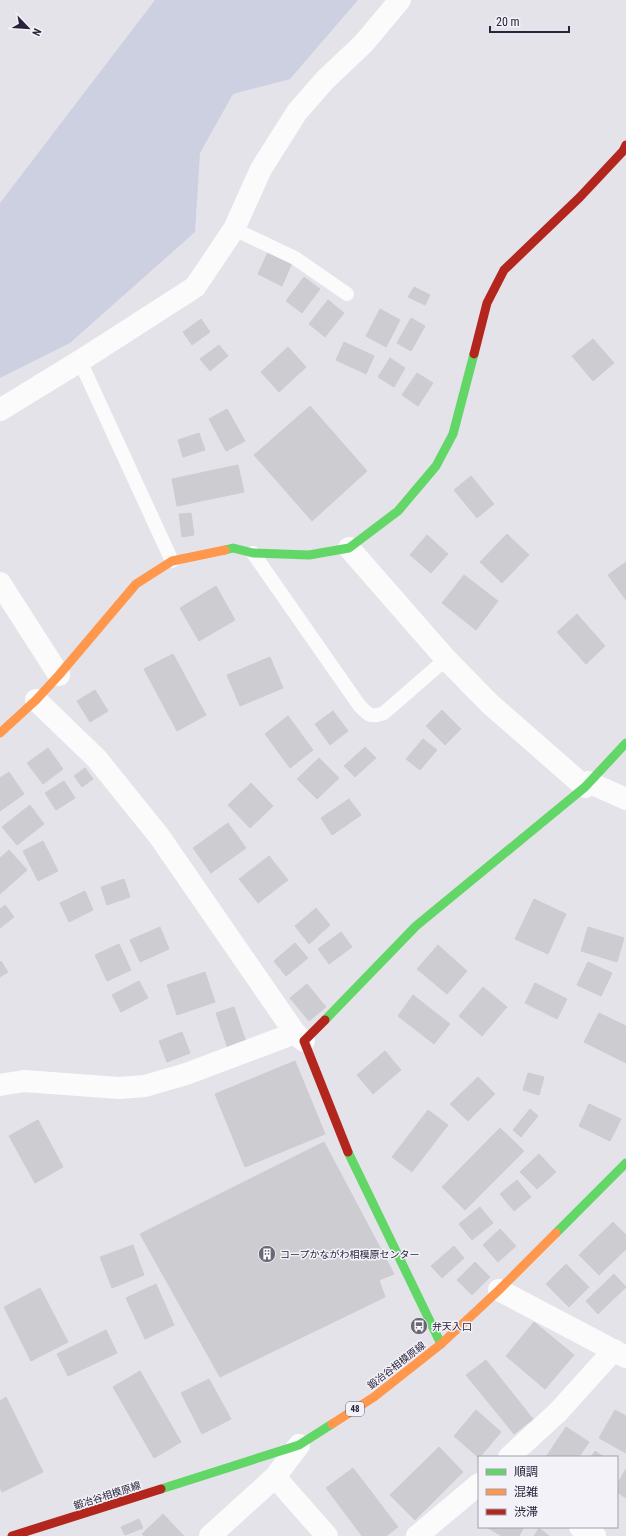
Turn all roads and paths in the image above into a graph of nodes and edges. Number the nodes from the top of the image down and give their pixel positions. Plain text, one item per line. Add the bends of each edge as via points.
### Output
1 (400, 0) edge
2 (626, 145) edge
3 (234, 229) junction
4 (347, 294) dead end
5 (80, 361) junction
6 (0, 410) edge
7 (349, 548) junction
8 (253, 553) junction
9 (172, 561) junction
10 (0, 583) edge
11 (446, 658) junction
12 (59, 675) junction
13 (36, 700) junction
14 (0, 733) edge
15 (626, 743) edge
16 (587, 785) junction
17 (626, 799) edge
18 (300, 1037) junction
19 (0, 1085) edge
20 (626, 1163) edge
21 (499, 1290) junction
22 (441, 1344) junction
23 (620, 1354) edge
24 (299, 1445) junction
25 (510, 1456) edge
26 (275, 1476) junction
27 (478, 1485) edge
28 (582, 1528) edge
29 (12, 1536) edge
30 (210, 1536) edge
31 (327, 1536) edge
32 (417, 1536) edge
33 (595, 1536) edge

1 - 3 street via 364,43 324,80 297,112 260,168
2 - 7 street via 580,197 504,270 487,303 453,434 436,466 398,511
3 - 4 lane via 295,258
3 - 5 street via 195,287
5 - 6 street
5 - 9 lane
7 - 8 street via 309,555
7 - 11 street
8 - 9 street via 233,548
8 - 11 lane via 367,714 377,716 384,713
9 - 12 street via 136,584
10 - 12 street
11 - 16 street via 490,704
12 - 13 street
13 - 14 street
13 - 18 street via 97,759 159,836
15 - 16 street
16 - 17 street
16 - 18 street via 416,926
18 - 19 street via 145,1086 119,1088 24,1081
18 - 22 street via 344,1144
20 - 21 street, 鍛冶谷相模原線 / 48
21 - 22 street, 鍛冶谷相模原線 / 48
21 - 23 street
22 - 24 street, 鍛冶谷相模原線 / 48 via 374,1397
23 - 25 street
24 - 26 street
24 - 29 street, 鍛冶谷相模原線 / 48
26 - 30 street
26 - 31 street
27 - 32 street
28 - 33 street

